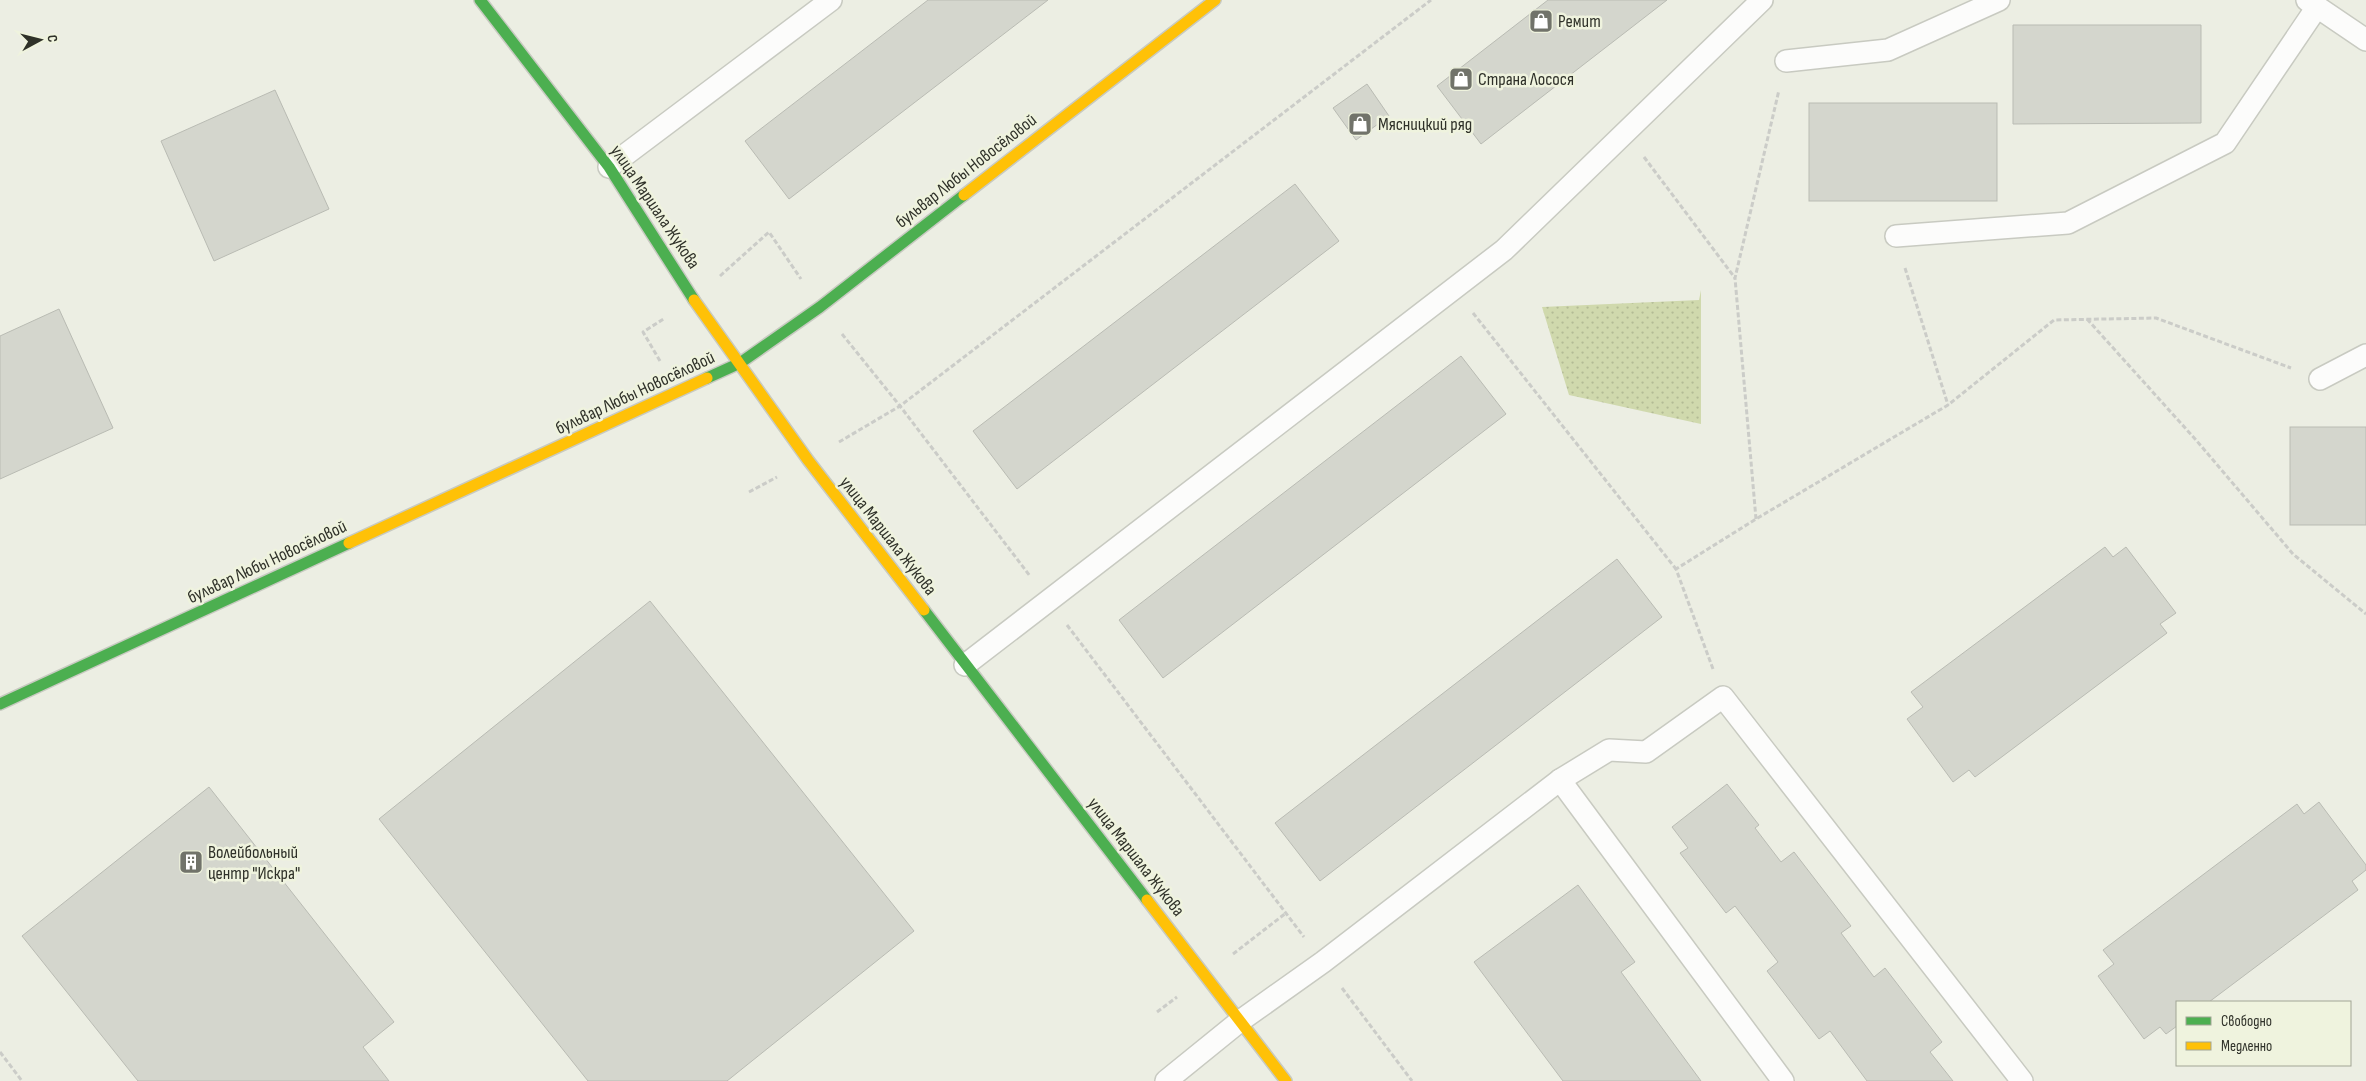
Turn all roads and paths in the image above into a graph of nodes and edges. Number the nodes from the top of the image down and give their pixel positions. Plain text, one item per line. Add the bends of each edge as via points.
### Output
1 (480, 0) edge
2 (831, 0) edge
3 (1215, 0) edge
4 (1431, 0) edge
5 (1762, 0) edge
6 (1999, 0) edge
7 (2312, 4) edge
8 (2366, 40) edge
9 (1786, 62) joint
10 (1626, 132) junction
11 (609, 167) junction
12 (1896, 236) joint
13 (1735, 278) junction
14 (1454, 289) junction
15 (2086, 319) junction
16 (2366, 355) edge
17 (740, 364) junction
18 (2320, 379) joint
19 (1948, 405) junction
20 (808, 460) junction
21 (749, 492) dead end
22 (1756, 519) junction
23 (1676, 569) junction
24 (2366, 614) edge
25 (965, 665) junction
26 (1724, 696) junction
27 (0, 704) edge
28 (1560, 780) junction
29 (1240, 1021) junction
30 (0, 1052) edge
31 (22, 1081) edge
32 (1166, 1081) edge
33 (1286, 1081) edge
34 (1783, 1081) edge
35 (2022, 1081) edge

1 - 11 street, улица Маршала Жукова
2 - 11 lane
3 - 17 street, бульвар Любы Новосёловой via 820,307
4 - 20 path via 900,406
5 - 10 lane
6 - 9 lane via 1888,50
7 - 8 lane
7 - 12 lane via 2225,143 2068,223
9 - 13 path
10 - 13 path
10 - 14 lane via 1504,250
11 - 17 street, улица Маршала Жукова
12 - 19 path
13 - 22 path
14 - 23 path
14 - 25 lane
15 - 18 path via 2156,318
15 - 19 path via 2054,320
15 - 24 path via 2293,554
16 - 18 lane
17 - 20 street, улица Маршала Жукова
17 - 27 street, бульвар Любы Новосёловой
19 - 22 path
20 - 21 path
20 - 25 street, улица Маршала Жукова
22 - 23 path
23 - 26 path
25 - 29 street, улица Маршала Жукова
26 - 28 lane via 1646,752 1609,750
26 - 35 lane
28 - 29 lane via 1323,962
28 - 34 lane
29 - 32 lane
29 - 33 street, улица Маршала Жукова
30 - 31 path

